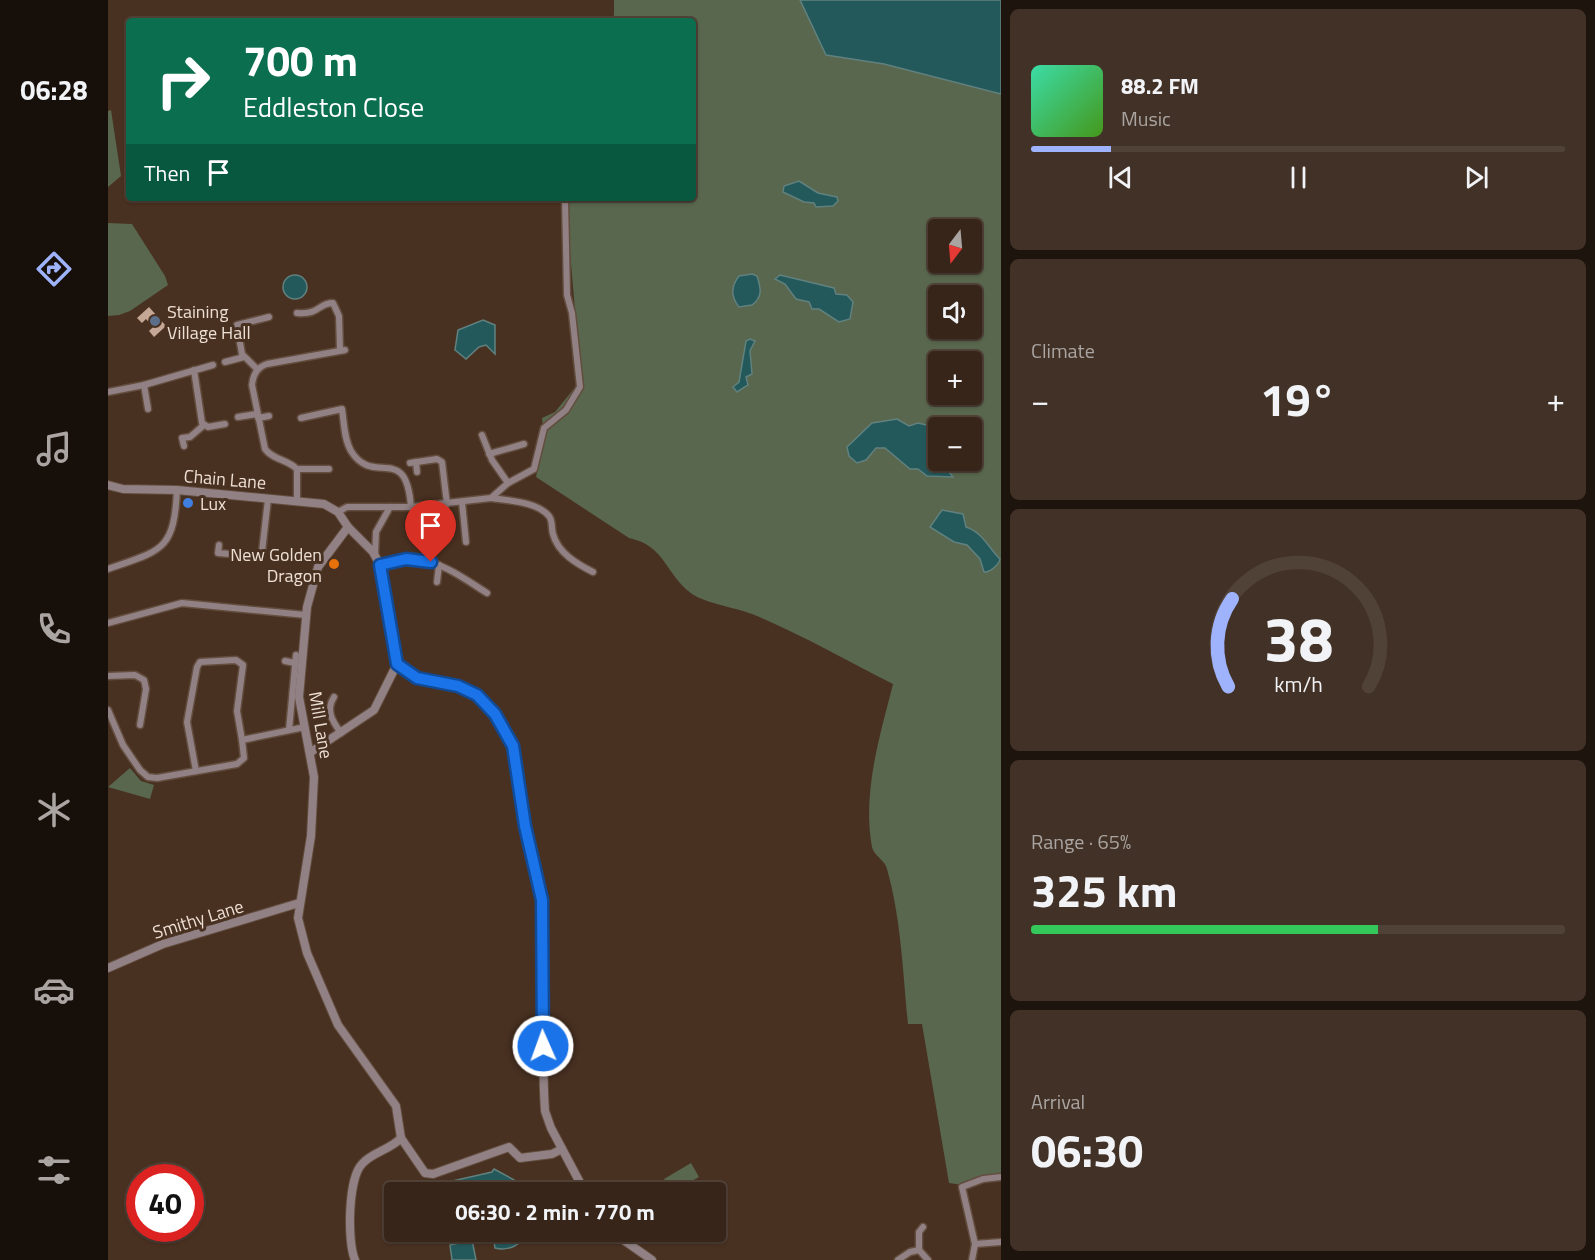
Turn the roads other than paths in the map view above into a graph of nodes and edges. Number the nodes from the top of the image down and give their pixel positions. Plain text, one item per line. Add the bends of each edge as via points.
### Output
1 (565, 201) edge
2 (297, 313) dead end
3 (269, 317) dead end
4 (244, 357) junction
5 (225, 362) dead end
6 (213, 365) dead end
7 (257, 369) junction
8 (194, 370) junction
9 (144, 385) junction
10 (108, 392) edge
11 (148, 409) dead end
12 (258, 416) junction
13 (269, 416) dead end
14 (238, 417) dead end
15 (301, 418) dead end
16 (225, 424) dead end
17 (204, 425) junction
18 (482, 435) dead end
19 (524, 444) dead end
20 (184, 446) dead end
21 (489, 454) junction
22 (297, 469) junction
23 (329, 469) dead end
24 (417, 472) dead end
25 (508, 483) junction
26 (108, 485) edge
27 (177, 490) junction
28 (491, 498) junction
29 (268, 499) junction
30 (297, 500) junction
31 (462, 502) junction
32 (447, 504) junction
33 (390, 507) junction
34 (411, 507) junction
35 (338, 512) junction
36 (348, 527) junction
37 (476, 530) dead end
38 (466, 531) junction
39 (466, 542) dead end
40 (219, 545) dead end
41 (375, 556) junction
42 (380, 565) junction
43 (439, 565) junction
44 (108, 569) edge
45 (593, 572) dead end
46 (436, 582) dead end
47 (487, 593) dead end
48 (306, 615) junction
49 (108, 623) edge
50 (296, 655) dead end
51 (285, 662) dead end
52 (295, 663) junction
53 (397, 664) junction
54 (108, 676) edge
55 (334, 697) dead end
56 (108, 710) edge
57 (132, 716) dead end
58 (110, 720) edge
59 (305, 727) junction
60 (289, 730) junction
61 (341, 733) junction
62 (242, 740) junction
63 (311, 752) junction
64 (195, 771) junction
65 (299, 903) junction
66 (108, 968) edge
67 (401, 1138) junction
68 (562, 1149) junction
69 (1001, 1177) edge
70 (580, 1182) edge
71 (918, 1228) dead end
72 (626, 1242) edge
73 (1001, 1242) edge
74 (975, 1244) junction
75 (919, 1250) junction
76 (355, 1260) edge
77 (652, 1260) edge
78 (898, 1260) edge
79 (928, 1260) edge
80 (972, 1260) edge

1 - 25 street via 567,295 580,387 566,410 544,428 534,469
2 - 7 street via 314,313 333,303 339,316 343,350
3 - 4 street via 237,325
4 - 5 street
4 - 7 street
6 - 8 street
7 - 12 street via 252,385
8 - 9 street
8 - 17 street
9 - 10 street
9 - 11 street
12 - 13 street
12 - 14 street
12 - 22 street via 267,452
15 - 34 street via 346,408 347,441 352,453 369,466 393,468 403,474
16 - 17 street
17 - 20 street via 183,438
18 - 21 street
19 - 21 street
21 - 25 street
22 - 23 street
22 - 30 street
24 - 32 street via 413,463 437,459 444,464
25 - 28 street
26 - 27 street, Chain Lane
27 - 29 street, Chain Lane
27 - 44 street via 174,525 167,542 148,555
28 - 31 street
28 - 45 street via 542,510 550,517 554,538 563,552
29 - 30 street, Chain Lane
29 - 40 street via 262,552 255,556 218,553
30 - 35 street, Chain Lane via 324,504
31 - 32 street
31 - 38 street
32 - 34 street
33 - 34 street
33 - 35 street via 347,507
33 - 41 street via 376,532
35 - 36 street
36 - 41 street
36 - 48 street, Mill Lane via 318,567
37 - 38 street
38 - 39 street
41 - 42 street
42 - 43 street via 414,559
42 - 53 street
43 - 46 street
43 - 47 street
48 - 49 street via 182,603
48 - 59 street, Mill Lane via 299,697
50 - 52 street
51 - 52 street
52 - 60 street
53 - 61 street via 374,710
53 - 68 street via 417,678 458,686 477,695 495,714 513,746 525,826 542,900 546,1111
54 - 57 street via 135,675 144,680 140,721
55 - 61 street via 330,714
56 - 58 street
58 - 64 street via 144,774 157,778
59 - 60 street
59 - 63 street, Mill Lane
60 - 62 street
61 - 63 street
62 - 64 street via 244,758 240,762
62 - 64 street via 237,711 243,665 236,660 200,662 187,722
63 - 65 street, Mill Lane via 311,830
65 - 66 street, Smithy Lane via 163,944
65 - 67 street, Mill Lane via 300,931 324,994 349,1042 392,1099 399,1114
67 - 68 street via 425,1173 433,1174 509,1147 520,1158
67 - 76 street via 364,1161 356,1171 350,1235
68 - 70 street
69 - 74 street via 962,1188
71 - 75 street
72 - 77 street
73 - 74 street
74 - 80 street
75 - 78 street
75 - 79 street

